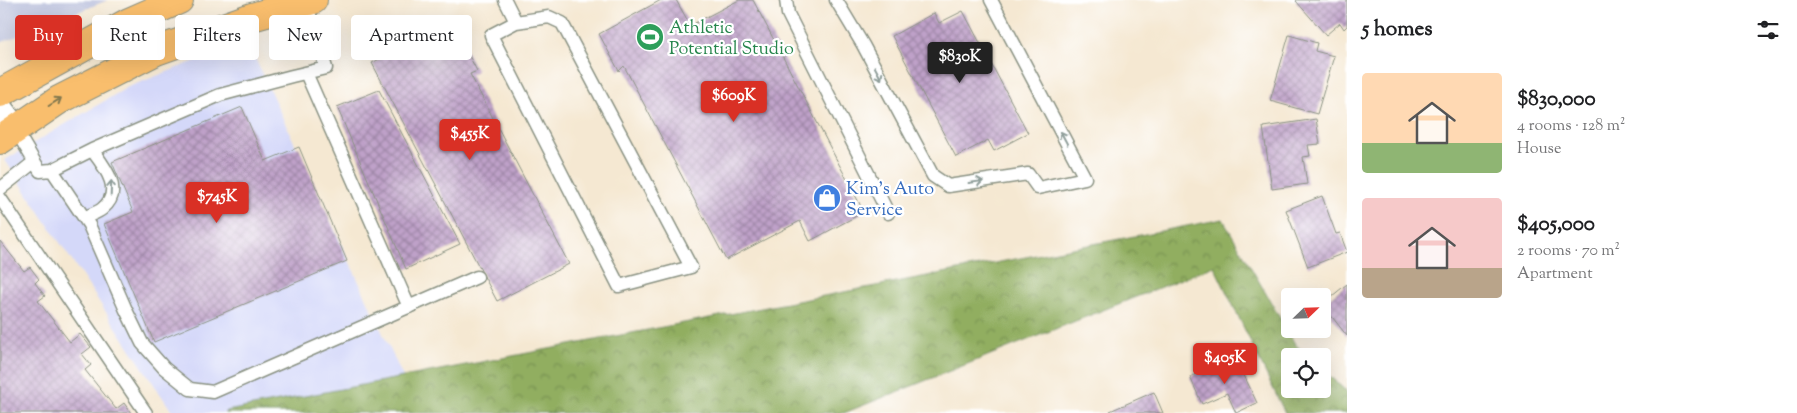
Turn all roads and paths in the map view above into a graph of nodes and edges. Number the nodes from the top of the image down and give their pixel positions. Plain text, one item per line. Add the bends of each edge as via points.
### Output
1 (179, 0) edge
2 (505, 0) edge
3 (786, 0) edge
4 (836, 0) edge
5 (990, 0) edge
6 (309, 1) edge
7 (516, 22) junction
8 (306, 73) junction
9 (0, 93) edge
10 (5, 126) edge
11 (92, 150) junction
12 (34, 162) junction
13 (52, 170) junction
14 (0, 189) edge
15 (0, 198) edge
16 (888, 213) dead end
17 (84, 218) junction
18 (477, 277) dead end
19 (409, 307) junction
20 (146, 413) edge

1 - 9 main road via 129,22
2 - 7 lane
3 - 16 lane via 788,14
4 -> 5 lane via 933,176 948,186 1028,174 1038,188 1085,178
6 - 8 lane via 326,68
10 -> 6 main road via 156,50
7 - 7 lane via 491,35 620,286 691,267 562,22 549,17
8 - 11 lane via 220,95
8 - 19 lane
10 - 12 lane
11 - 13 lane
17 -> 11 lane via 102,209 112,190 111,178
12 - 13 lane via 40,171
12 - 14 lane
13 - 17 lane
15 - 20 lane
17 - 19 lane via 142,343 164,368 190,389 213,392
18 - 19 lane

